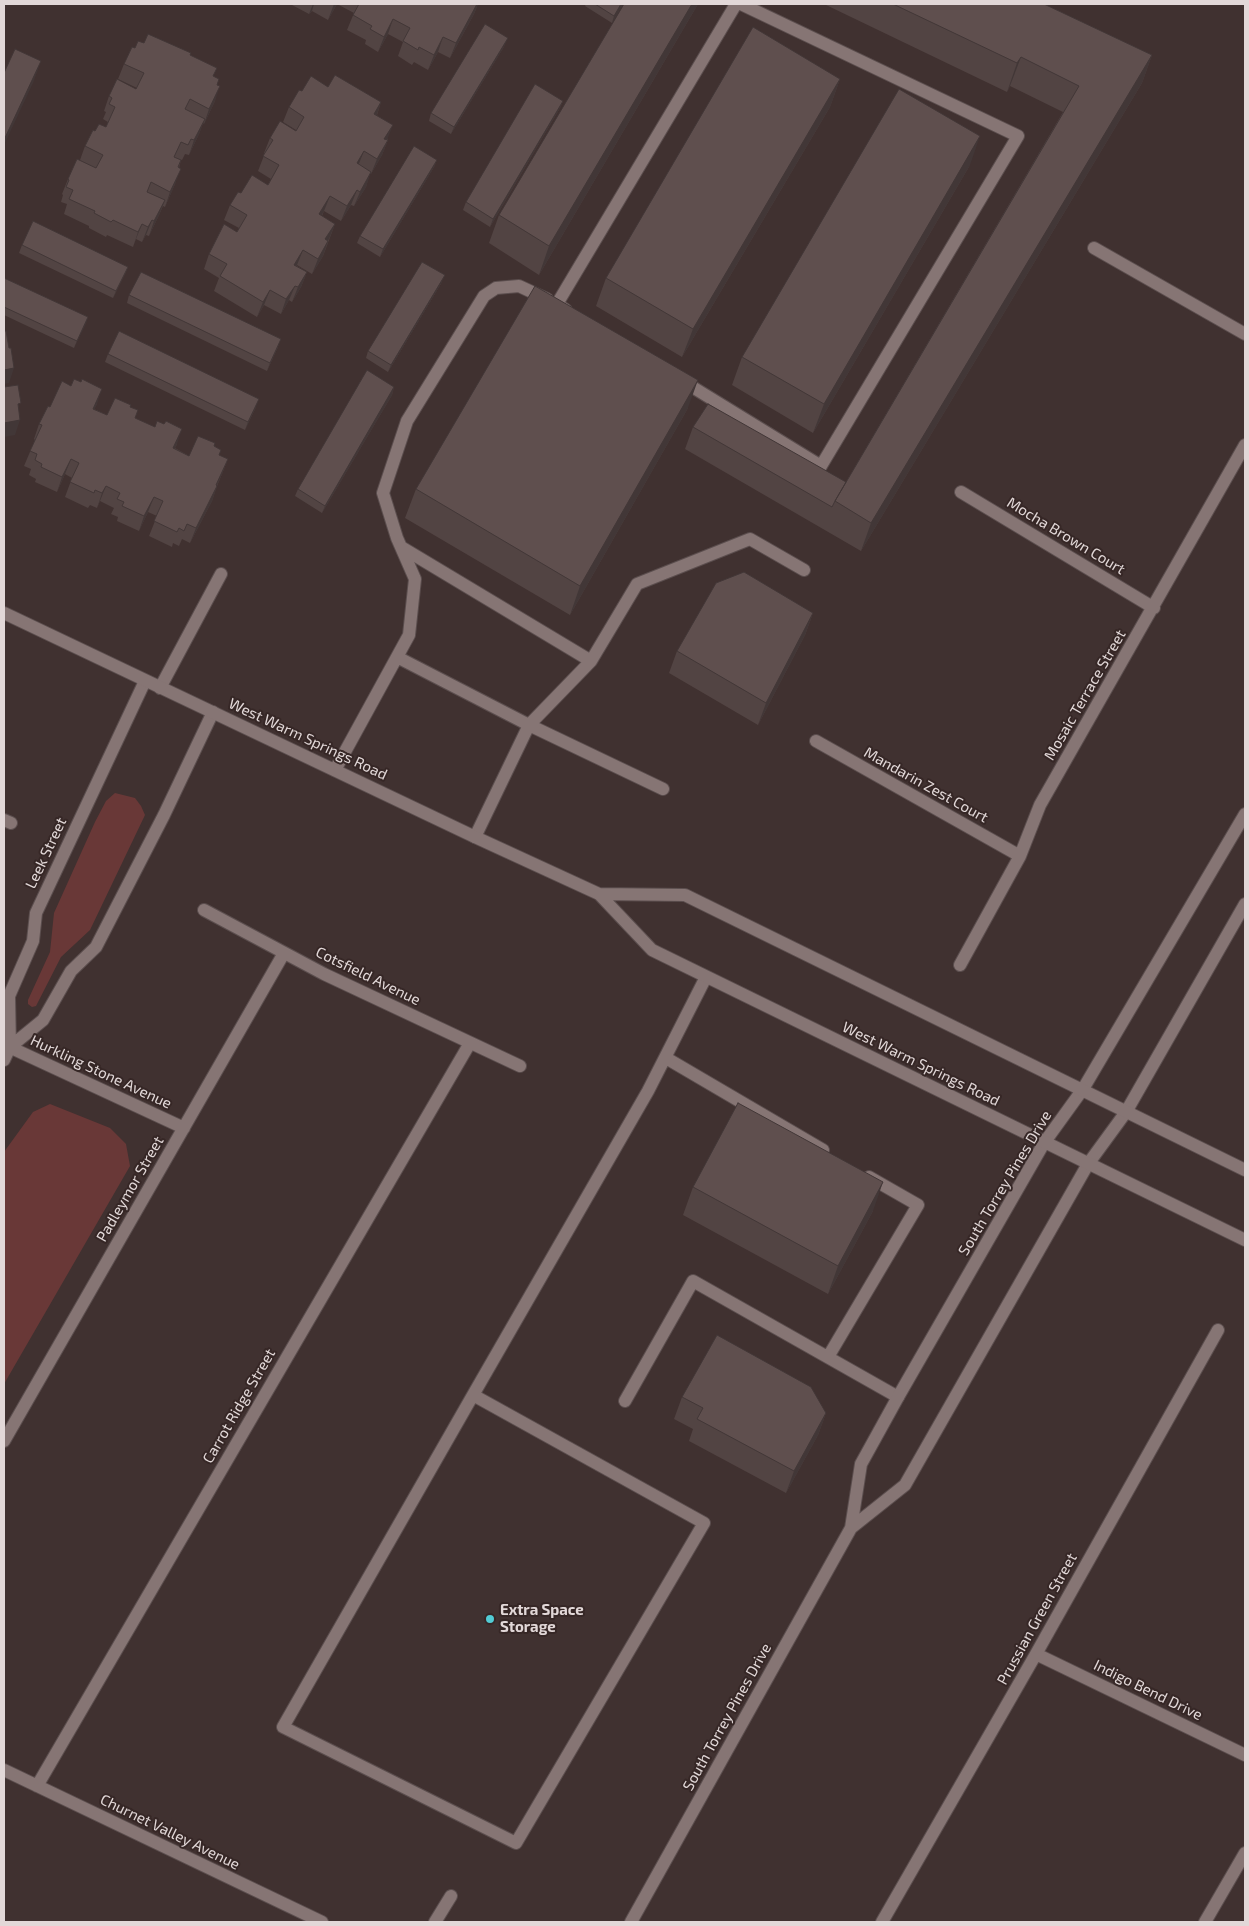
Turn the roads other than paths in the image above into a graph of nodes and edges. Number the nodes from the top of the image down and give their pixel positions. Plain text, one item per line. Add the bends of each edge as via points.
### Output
1 (736, 4) edge
2 (741, 4) edge
3 (1094, 248) dead end
4 (557, 304) junction
5 (574, 315) edge
6 (1245, 334) edge
7 (668, 372) edge
8 (1245, 445) edge
9 (961, 492) dead end
10 (401, 547) junction
11 (804, 570) dead end
12 (221, 574) dead end
13 (1154, 608) junction
14 (4, 613) edge
15 (397, 657) junction
16 (590, 661) junction
17 (145, 681) junction
18 (160, 688) junction
19 (213, 712) junction
20 (529, 725) junction
21 (816, 742) dead end
22 (335, 770) junction
23 (662, 789) dead end
24 (1245, 814) edge
25 (475, 838) junction
26 (1020, 856) junction
27 (599, 894) junction
28 (1245, 904) edge
29 (204, 910) dead end
30 (284, 953) junction
31 (960, 965) dead end
32 (706, 977) junction
33 (470, 1043) junction
34 (7, 1046) edge
35 (666, 1058) junction
36 (4, 1060) edge
37 (520, 1066) dead end
38 (1083, 1089) junction
39 (1126, 1112) junction
40 (184, 1128) junction
41 (1044, 1143) junction
42 (834, 1156) edge
43 (1088, 1164) junction
44 (1245, 1170) edge
45 (859, 1171) edge
46 (1245, 1240) edge
47 (1218, 1330) dead end
48 (828, 1357) junction
49 (473, 1395) junction
50 (898, 1397) junction
51 (625, 1401) dead end
52 (4, 1441) edge
53 (851, 1528) junction
54 (1036, 1654) junction
55 (1245, 1756) edge
56 (4, 1770) edge
57 (37, 1786) junction
58 (1245, 1854) edge
59 (451, 1896) dead end
60 (322, 1922) edge
61 (435, 1922) edge
62 (631, 1922) edge
63 (882, 1922) edge
64 (1205, 1922) edge

1 - 4 street
2 - 7 street via 1018,136 821,466
3 - 6 street
4 - 5 street
4 - 10 street via 519,286 496,288 484,296 407,421 383,493
8 - 13 street, Mosaic Terrace Street
9 - 13 street, Mocha Brown Court
10 - 15 street via 415,579 409,634
10 - 16 street
11 - 16 street via 750,539 637,584
12 - 18 street
13 - 26 street, Mosaic Terrace Street via 1040,805
14 - 17 street, West Warm Springs Road
15 - 20 street
15 - 22 street
16 - 20 street
17 - 18 street, West Warm Springs Road
17 - 34 street, Leek Street via 36,913 32,941 9,996
18 - 19 street, West Warm Springs Road
19 - 22 street, West Warm Springs Road
19 - 34 street, Leek Street via 96,947 71,971 43,1020
20 - 23 street
20 - 25 street
21 - 26 street, Mandarin Zest Court
22 - 25 street, West Warm Springs Road
24 - 38 street, South Torrey Pines Drive
25 - 27 street, West Warm Springs Road
26 - 31 street, Mosaic Terrace Street
27 - 32 street, West Warm Springs Road via 652,950
27 - 38 street, West Warm Springs Road via 685,895
28 - 39 street, South Torrey Pines Drive
29 - 30 street, Cotsfield Avenue
30 - 33 street, Cotsfield Avenue
30 - 40 street, Padleymor Street
32 - 35 street
32 - 41 street, West Warm Springs Road
33 - 37 street, Cotsfield Avenue
33 - 57 street, Carrot Ridge Street
34 - 36 street, Leek Street
34 - 40 street, Hurkling Stone Avenue
35 - 42 street
35 - 49 street
38 - 39 street, West Warm Springs Road
38 - 41 street, South Torrey Pines Drive
39 - 43 street, South Torrey Pines Drive
39 - 44 street, West Warm Springs Road
40 - 52 street, Padleymor Street
41 - 43 street, West Warm Springs Road
41 - 50 street, South Torrey Pines Drive
43 - 46 street, West Warm Springs Road
43 - 53 street, South Torrey Pines Drive via 905,1484
45 - 48 street via 918,1205
47 - 54 street, Prussian Green Street
48 - 50 street
48 - 51 street via 693,1281
49 - 49 street via 283,1727 516,1843 704,1523
50 - 53 street, South Torrey Pines Drive via 861,1464
53 - 62 street, South Torrey Pines Drive
54 - 55 street, Indigo Bend Drive
54 - 63 street, Prussian Green Street
56 - 57 street, Churnet Valley Avenue
57 - 60 street, Churnet Valley Avenue
58 - 64 street
59 - 61 street

